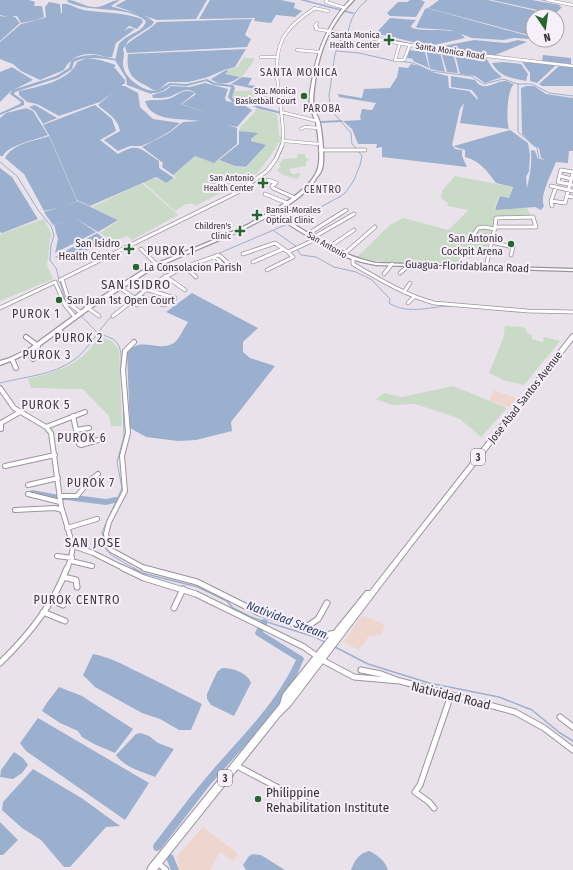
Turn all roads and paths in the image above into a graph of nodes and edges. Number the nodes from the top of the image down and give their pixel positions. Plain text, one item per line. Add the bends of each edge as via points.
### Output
1 (327, 0) edge
2 (351, 0) edge
3 (548, 0) edge
4 (573, 5) edge
5 (344, 8) junction
6 (328, 11) dead end
7 (317, 23) dead end
8 (328, 31) junction
9 (400, 43) junction
10 (410, 45) junction
11 (297, 50) dead end
12 (319, 52) junction
13 (261, 57) dead end
14 (277, 57) junction
15 (573, 66) edge
16 (280, 91) junction
17 (295, 93) dead end
18 (282, 112) junction
19 (318, 121) junction
20 (319, 128) junction
21 (301, 129) dead end
22 (284, 141) junction
23 (320, 144) junction
24 (320, 150) junction
25 (363, 150) dead end
26 (573, 173) edge
27 (560, 176) junction
28 (572, 179) junction
29 (268, 180) dead end
30 (571, 185) edge
31 (551, 186) dead end
32 (556, 187) junction
33 (569, 190) junction
34 (573, 191) edge
35 (265, 194) dead end
36 (567, 196) junction
37 (573, 197) edge
38 (295, 198) junction
39 (551, 201) junction
40 (287, 203) junction
41 (552, 206) dead end
42 (346, 210) dead end
43 (272, 212) junction
44 (354, 214) dead end
45 (374, 227) dead end
46 (495, 228) junction
47 (354, 230) dead end
48 (308, 234) junction
49 (315, 238) junction
50 (491, 241) junction
51 (329, 247) junction
52 (141, 249) dead end
53 (283, 249) junction
54 (288, 252) junction
55 (243, 254) dead end
56 (343, 255) junction
57 (511, 255) dead end
58 (215, 256) junction
59 (353, 259) junction
60 (253, 262) dead end
61 (362, 262) joint
62 (228, 264) dead end
63 (392, 264) junction
64 (157, 265) junction
65 (409, 265) junction
66 (185, 267) junction
67 (225, 267) dead end
68 (486, 267) junction
69 (267, 270) dead end
70 (573, 270) edge
71 (400, 273) dead end
72 (384, 274) dead end
73 (165, 276) junction
74 (196, 277) dead end
75 (134, 279) junction
76 (410, 284) dead end
77 (147, 287) junction
78 (120, 288) junction
79 (185, 290) dead end
80 (404, 292) junction
81 (414, 297) junction
82 (134, 298) junction
83 (176, 298) dead end
84 (408, 304) dead end
85 (137, 305) dead end
86 (164, 305) dead end
87 (0, 308) edge
88 (88, 308) junction
89 (573, 312) edge
90 (79, 315) junction
91 (99, 316) dead end
92 (113, 316) dead end
93 (59, 331) junction
94 (573, 336) edge
95 (26, 337) dead end
96 (72, 339) dead end
97 (134, 342) dead end
98 (38, 346) junction
99 (28, 352) junction
100 (12, 359) junction
101 (33, 359) dead end
102 (0, 363) edge
103 (16, 368) dead end
104 (0, 388) edge
105 (20, 412) junction
106 (85, 412) dead end
107 (73, 416) junction
108 (46, 427) junction
109 (89, 428) dead end
110 (1, 429) dead end
111 (76, 430) junction
112 (102, 439) dead end
113 (55, 455) junction
114 (5, 466) dead end
115 (98, 474) dead end
116 (58, 478) junction
117 (28, 485) dead end
118 (28, 494) dead end
119 (60, 499) junction
120 (15, 510) dead end
121 (62, 510) junction
122 (97, 520) dead end
123 (66, 528) junction
124 (73, 546) junction
125 (57, 556) dead end
126 (72, 559) junction
127 (92, 566) dead end
128 (64, 577) junction
129 (77, 587) dead end
130 (183, 589) junction
131 (51, 600) junction
132 (327, 603) dead end
133 (63, 605) dead end
134 (174, 608) dead end
135 (43, 612) junction
136 (65, 621) dead end
137 (305, 628) junction
138 (336, 636) junction
139 (322, 656) junction
140 (0, 663) edge
141 (361, 670) dead end
142 (400, 681) junction
143 (451, 695) junction
144 (560, 716) dead end
145 (573, 727) edge
146 (572, 747) edge
147 (235, 766) junction
148 (309, 804) dead end
149 (434, 808) dead end
150 (157, 862) junction
151 (151, 870) edge
152 (166, 870) edge

1 - 5 street via 326,2
2 - 5 main road
3 - 4 street
5 - 8 main road
6 - 14 street via 314,8 298,20 285,34 279,45
7 - 8 street via 316,29
8 - 9 street, Santa Monica Road
8 - 12 main road
9 - 10 street, Santa Monica Road
9 - 10 street via 395,60 404,60
10 - 15 street, Santa Monica Road
11 - 12 street
12 - 19 main road via 312,88 312,107
13 - 14 street
14 - 16 street
16 - 17 street
16 - 18 street
18 - 19 street
18 - 22 street
19 - 20 main road
20 - 21 street
20 - 23 main road
22 - 23 street
22 - 90 street via 280,154 271,166 238,192 61,280 70,304
23 - 24 main road
24 - 25 street
24 - 38 main road via 320,169 314,180
26 - 27 street via 562,170
26 - 28 street
27 - 28 street
27 - 30 street via 558,182
28 - 30 street
29 - 38 street via 276,183 273,188
30 - 33 street
31 - 32 street
32 - 33 street
32 - 39 street
33 - 34 street
33 - 36 street
35 - 40 street
36 - 37 street
36 - 39 street via 565,203
38 - 40 main road
39 - 41 street
40 - 43 main road
42 - 48 street
43 - 48 main road, San Antonio
43 - 64 main road
44 - 49 street
45 - 56 street
46 - 46 street via 496,218 533,217 536,228
46 - 50 street
46 - 50 street via 478,227 472,234 472,237
47 - 51 street
48 - 49 main road, San Antonio
49 - 51 main road, San Antonio
49 - 54 street
50 - 57 street via 513,247
50 - 68 street
51 - 56 main road, San Antonio
52 - 64 street
53 - 54 street
53 - 55 street via 275,243
53 - 60 street
54 - 69 street via 293,257
56 - 59 main road, San Antonio
58 - 62 street via 219,255
58 - 66 street
58 - 67 street
59 - 61 main road, San Antonio
59 - 80 street via 352,263 357,267
61 - 63 main road, Guagua-Floridablanca Road
63 - 65 main road, Guagua-Floridablanca Road
63 - 72 street
64 - 75 main road
65 - 68 main road, Guagua-Floridablanca Road
65 - 71 street
66 - 73 street
66 - 74 street
68 - 70 main road, Guagua-Floridablanca Road
73 - 77 street
73 - 79 street
75 - 77 street
75 - 78 main road
76 - 80 street
77 - 82 street
77 - 83 street
78 - 82 street
78 - 88 main road
80 - 81 street
81 - 84 street
81 - 89 street via 434,303 460,306
82 - 85 street
82 - 86 street
82 - 92 street
87 - 90 street via 55,282 65,305
88 - 90 main road
88 - 91 street
90 - 93 main road
93 - 96 street
93 - 98 main road
94 - 138 highway, Jose Abad Santos Avenue / 3
95 - 98 street
97 - 137 street via 124,351 128,432 122,456 125,492 109,522 106,534 108,546 117,554 146,569 197,582 259,613
98 - 99 main road
99 - 100 main road
99 - 101 street
100 - 102 main road
100 - 103 street
104 - 105 street via 11,405
105 - 108 street
105 - 110 street via 1,423
106 - 107 street
107 - 108 street
107 - 111 street
108 - 113 street via 51,433
109 - 111 street
111 - 112 street via 80,444
113 - 114 street
113 - 116 street
115 - 119 street via 77,496
116 - 117 street
116 - 119 street
118 - 119 street
119 - 121 street
120 - 121 street
121 - 123 street
122 - 123 street
123 - 124 street
124 - 126 street
124 - 130 street, Natividad Road via 144,578
125 - 126 street
126 - 127 street
126 - 128 street
128 - 129 street via 76,580
128 - 131 street
130 - 134 street
130 - 139 street, Natividad Road
131 - 133 street
131 - 135 street
132 - 137 street via 318,619
135 - 136 street
135 - 140 street
137 - 138 street
138 - 139 highway, Jose Abad Santos Avenue / 3
139 - 142 street, Natividad Road via 354,677
139 - 147 highway, Jose Abad Santos Avenue / 3
141 - 142 street
142 - 143 street, Natividad Road
143 - 146 street, Natividad Road via 525,716
143 - 149 street via 420,786 415,792 431,802
144 - 145 street
147 - 148 street
147 - 150 highway, Jose Abad Santos Avenue / 3
150 - 151 highway, Jose Abad Santos Avenue / 3
150 - 152 street

